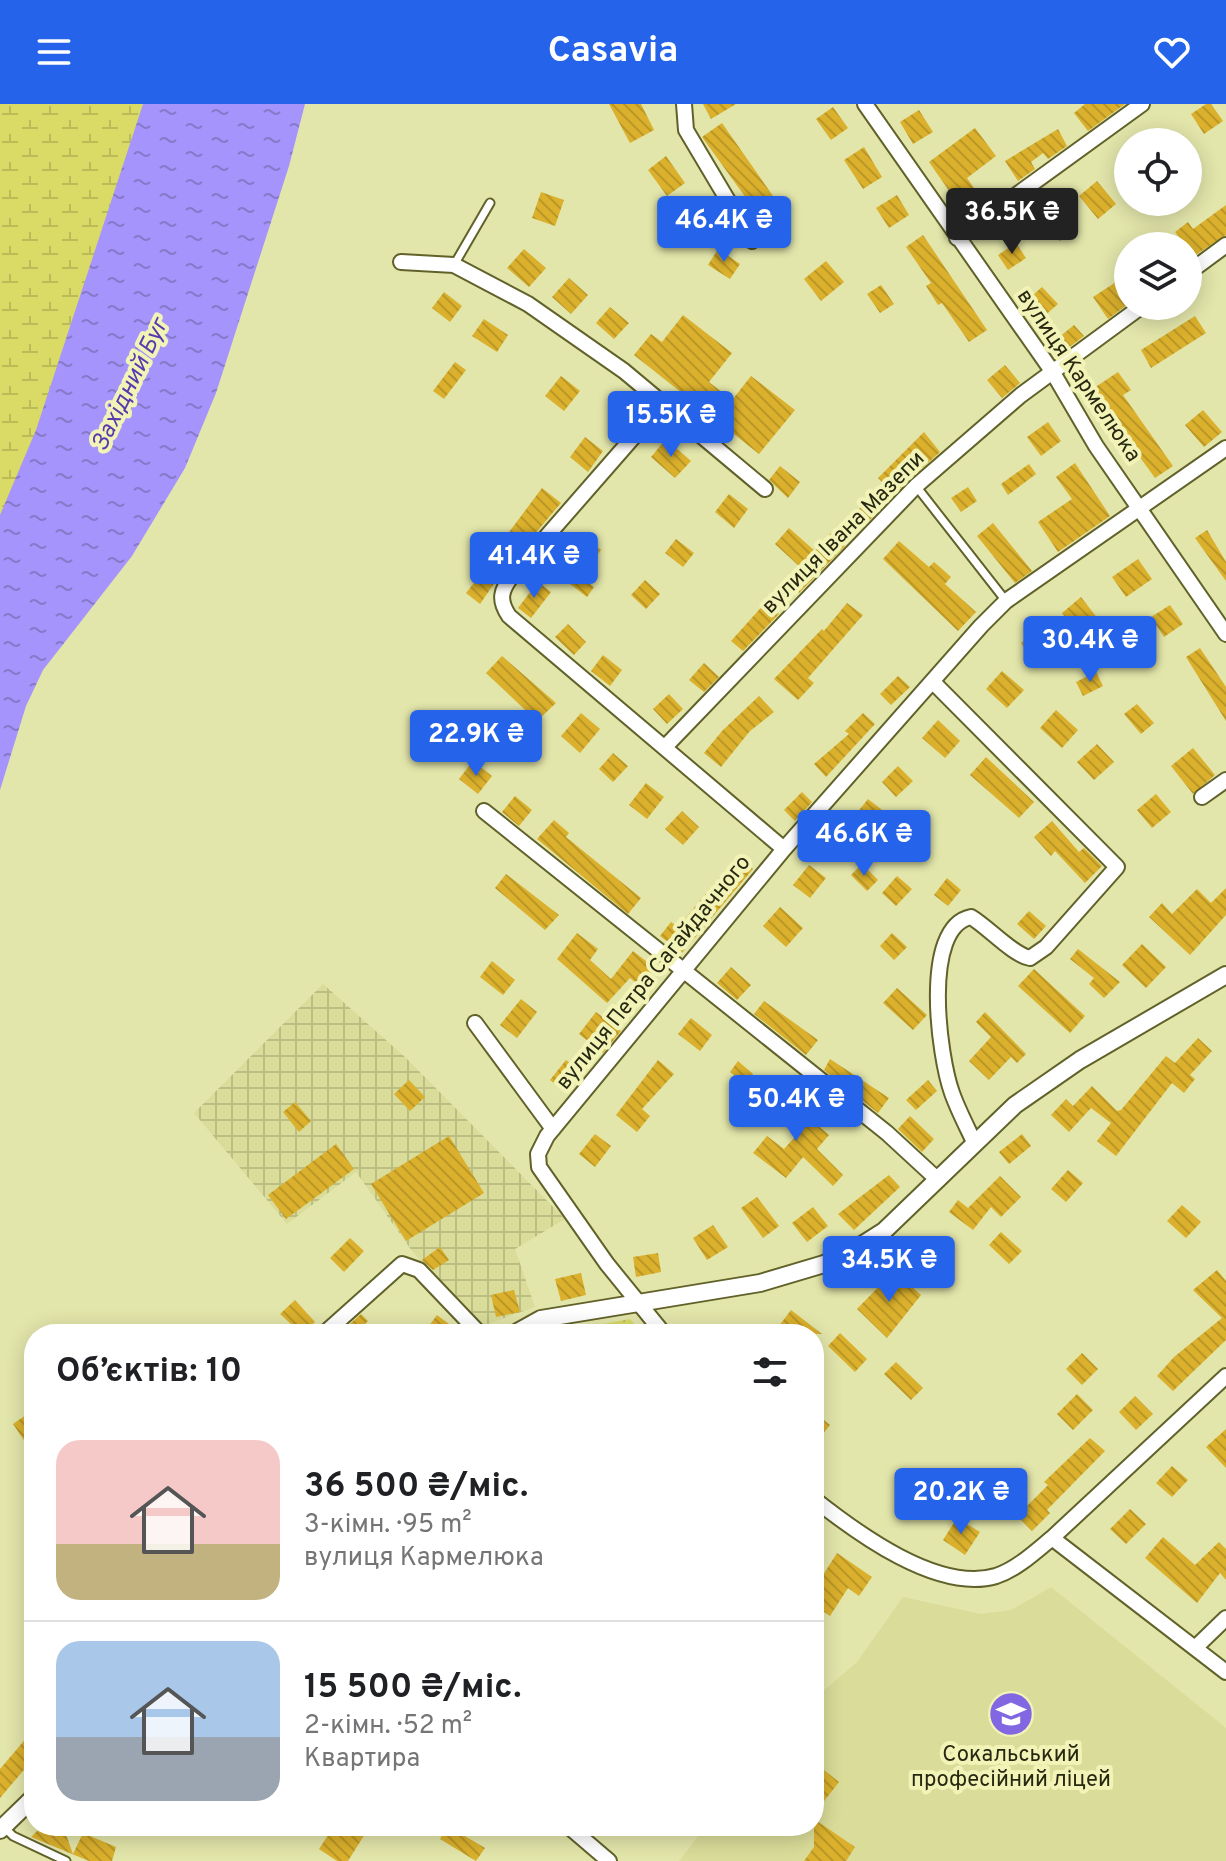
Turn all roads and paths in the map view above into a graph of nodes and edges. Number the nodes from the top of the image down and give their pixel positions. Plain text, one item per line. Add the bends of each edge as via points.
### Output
1 (684, 104) edge
2 (865, 104) edge
3 (1142, 104) edge
4 (490, 203) dead end
5 (957, 238) junction
6 (752, 241) dead end
7 (1226, 245) edge
8 (401, 262) dead end
9 (1202, 263) edge
10 (454, 265) junction
11 (1123, 320) edge
12 (1052, 371) junction
13 (664, 402) junction
14 (1226, 448) edge
15 (916, 486) junction
16 (765, 489) dead end
17 (1141, 508) junction
18 (1006, 601) junction
19 (1226, 634) edge
20 (934, 683) junction
21 (665, 747) junction
22 (1226, 780) edge
23 (1202, 797) dead end
24 (484, 811) dead end
25 (784, 849) junction
26 (682, 969) junction
27 (1226, 975) edge
28 (475, 1023) dead end
29 (553, 1129) junction
30 (975, 1144) junction
31 (938, 1180) junction
32 (637, 1302) junction
33 (335, 1324) edge
34 (470, 1324) edge
35 (532, 1324) edge
36 (656, 1324) edge
37 (1226, 1376) edge
38 (824, 1506) edge
39 (1052, 1538) junction
40 (1226, 1618) edge
41 (1196, 1647) junction
42 (1226, 1672) edge
43 (24, 1807) edge
44 (2, 1828) edge
45 (580, 1836) edge
46 (66, 1861) edge
47 (609, 1861) edge

1 - 6 street via 686,130
2 - 5 street, вулиця Кармелюка
3 - 5 street
4 - 10 lane
5 - 12 street, вулиця Кармелюка
7 - 9 street
8 - 10 street
10 - 13 street via 549,318
11 - 12 street, вулиця Івана Мазепи
12 - 15 street, вулиця Івана Мазепи
12 - 17 street, вулиця Кармелюка
13 - 16 street
13 - 21 street via 512,576 501,600 509,616
14 - 17 street, вулиця Петра Сагайдачного
15 - 18 lane
15 - 21 street, вулиця Івана Мазепи
17 - 18 street, вулиця Петра Сагайдачного
17 - 19 street, вулиця Кармелюка
18 - 20 street, вулиця Петра Сагайдачного
20 - 25 street, вулиця Петра Сагайдачного
20 - 30 street via 1117,867 1030,958 971,917 954,925 943,941 938,975 943,1055
21 - 25 street
22 - 23 street
24 - 26 street
25 - 26 street, вулиця Петра Сагайдачного
26 - 29 street, вулиця Петра Сагайдачного
26 - 31 street
27 - 30 street via 1080,1060 1015,1105
28 - 29 street
29 - 32 street, вулиця Петра Сагайдачного via 538,1154 539,1167
30 - 31 street
31 - 32 street via 884,1231 824,1264 760,1283
32 - 35 street
32 - 36 street
33 - 34 street via 402,1264 419,1270
37 - 39 street
38 - 39 street via 890,1552 959,1577 998,1576
39 - 41 street
40 - 41 street
41 - 42 street
43 - 44 street
44 - 46 lane
45 - 47 street

